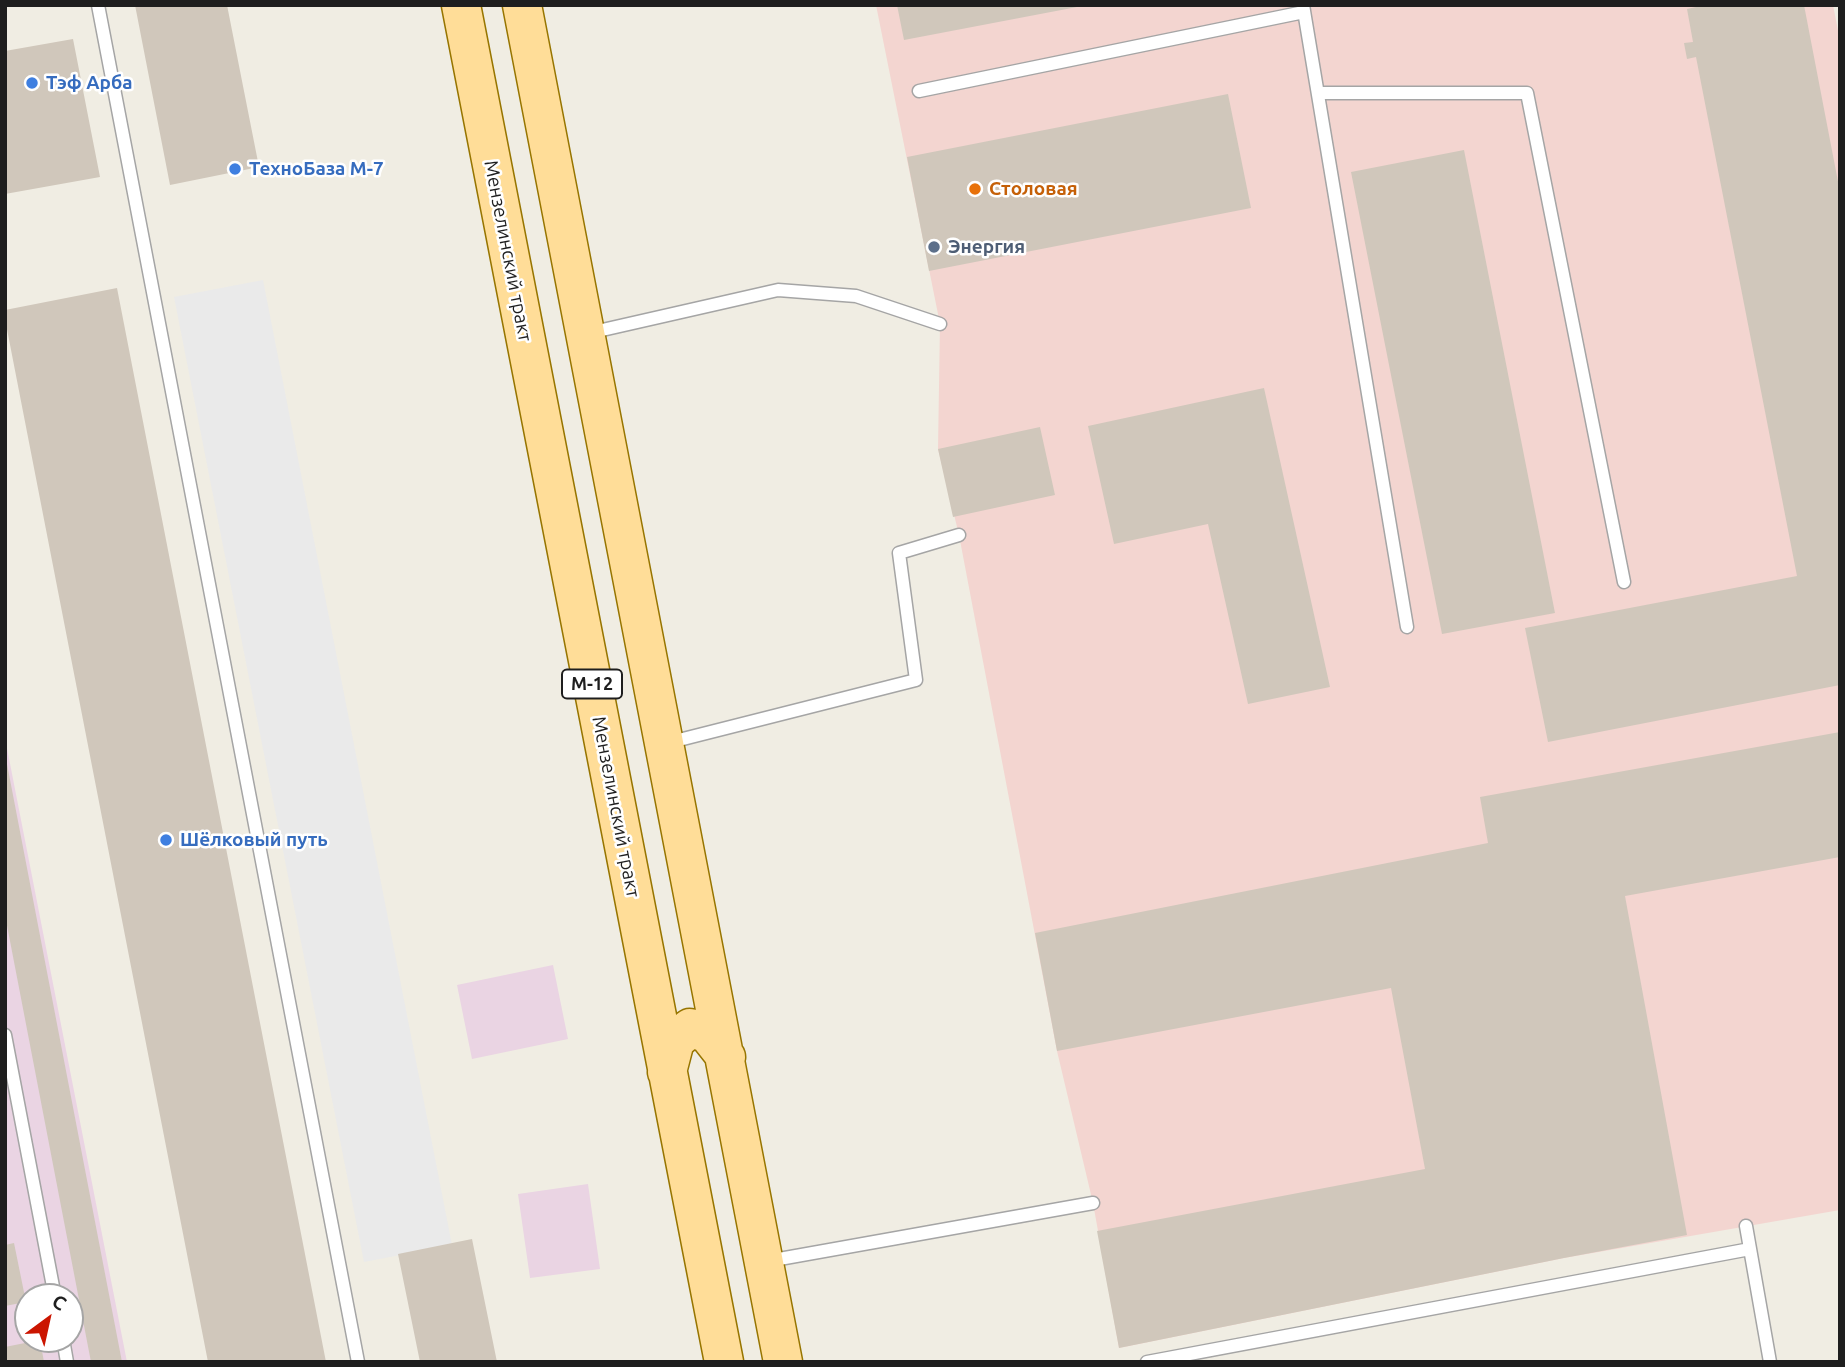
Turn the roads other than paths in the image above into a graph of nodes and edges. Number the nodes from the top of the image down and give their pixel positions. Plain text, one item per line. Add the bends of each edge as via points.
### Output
1 (98, 5) edge
2 (461, 5) edge
3 (522, 5) edge
4 (1304, 9) edge
5 (919, 91) dead end
6 (1318, 93) junction
7 (940, 324) dead end
8 (586, 334) junction
9 (959, 536) dead end
10 (1624, 582) dead end
11 (1407, 627) dead end
12 (665, 743) junction
13 (5, 1035) edge
14 (726, 1057) junction
15 (667, 1072) junction
16 (1093, 1203) dead end
17 (1746, 1226) dead end
18 (1750, 1249) junction
19 (765, 1262) junction
20 (52, 1283) edge
21 (358, 1362) edge
22 (724, 1362) edge
23 (783, 1362) edge
24 (1147, 1362) edge
25 (1770, 1362) edge

1 - 21 lane
2 - 15 main road, Мензелинский тракт / М-12
3 - 8 main road, М-12
4 - 5 lane
4 - 6 lane
6 - 10 lane via 1527,93
6 - 11 lane
7 - 8 lane via 856,296 778,290
8 - 12 main road, М-12
9 - 12 lane via 899,553 916,680
12 - 14 main road, М-12
13 - 20 lane
14 - 15 main road via 707,1033 690,1028 675,1041
14 - 19 main road, М-12
15 - 22 main road, Мензелинский тракт / М-12
16 - 19 lane
17 - 18 lane
18 - 24 lane
18 - 25 lane
19 - 23 main road, М-12

